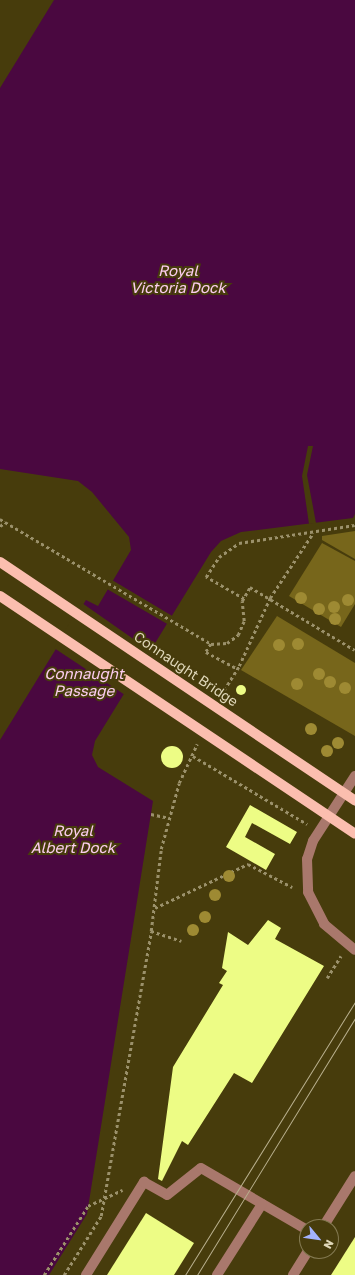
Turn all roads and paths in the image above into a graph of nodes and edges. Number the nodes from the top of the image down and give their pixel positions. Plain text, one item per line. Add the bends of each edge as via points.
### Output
1 (0, 519) edge
2 (6, 522) junction
3 (355, 525) edge
4 (0, 526) edge
5 (313, 532) junction
6 (0, 562) edge
7 (0, 596) edge
8 (270, 598) junction
9 (244, 599) junction
10 (211, 644) junction
11 (355, 650) edge
12 (238, 669) junction
13 (219, 698) dead end
14 (199, 738) dead end
15 (193, 756) junction
16 (355, 776) edge
17 (355, 801) edge
18 (151, 814) dead end
19 (170, 818) junction
20 (308, 824) dead end
21 (355, 834) edge
22 (292, 887) dead end
23 (154, 908) junction
24 (151, 931) junction
25 (181, 941) dead end
26 (355, 950) edge
27 (342, 955) dead end
28 (328, 978) dead end
29 (355, 1176) edge
30 (103, 1198) junction
31 (262, 1204) junction
32 (328, 1219) edge
33 (299, 1225) edge
34 (303, 1259) edge
35 (44, 1275) edge
36 (64, 1275) edge
37 (86, 1275) edge
38 (217, 1275) edge
39 (293, 1275) edge

1 - 2 path
2 - 4 path
2 - 10 path
3 - 5 path
5 - 8 path
5 - 9 path via 239,543 219,556 206,577
6 - 17 main road, Connaught Bridge, bridge
7 - 21 main road, bridge
8 - 9 path via 250,587
8 - 11 path
8 - 12 path
9 - 10 path via 244,621 238,634 226,643
10 - 12 path via 206,652
12 - 13 path
14 - 15 path
15 - 19 path via 179,783
15 - 20 path
16 - 26 street via 313,841 307,859 308,892 324,924
18 - 19 path
19 - 23 path via 162,849
22 - 23 path via 248,864
23 - 24 path
24 - 25 path
24 - 30 path
27 - 28 path
29 - 32 street
30 - 35 path via 88,1206
30 - 36 path via 100,1216
31 - 33 street
31 - 37 street via 201,1168 167,1195 144,1182
31 - 38 street
34 - 39 street

